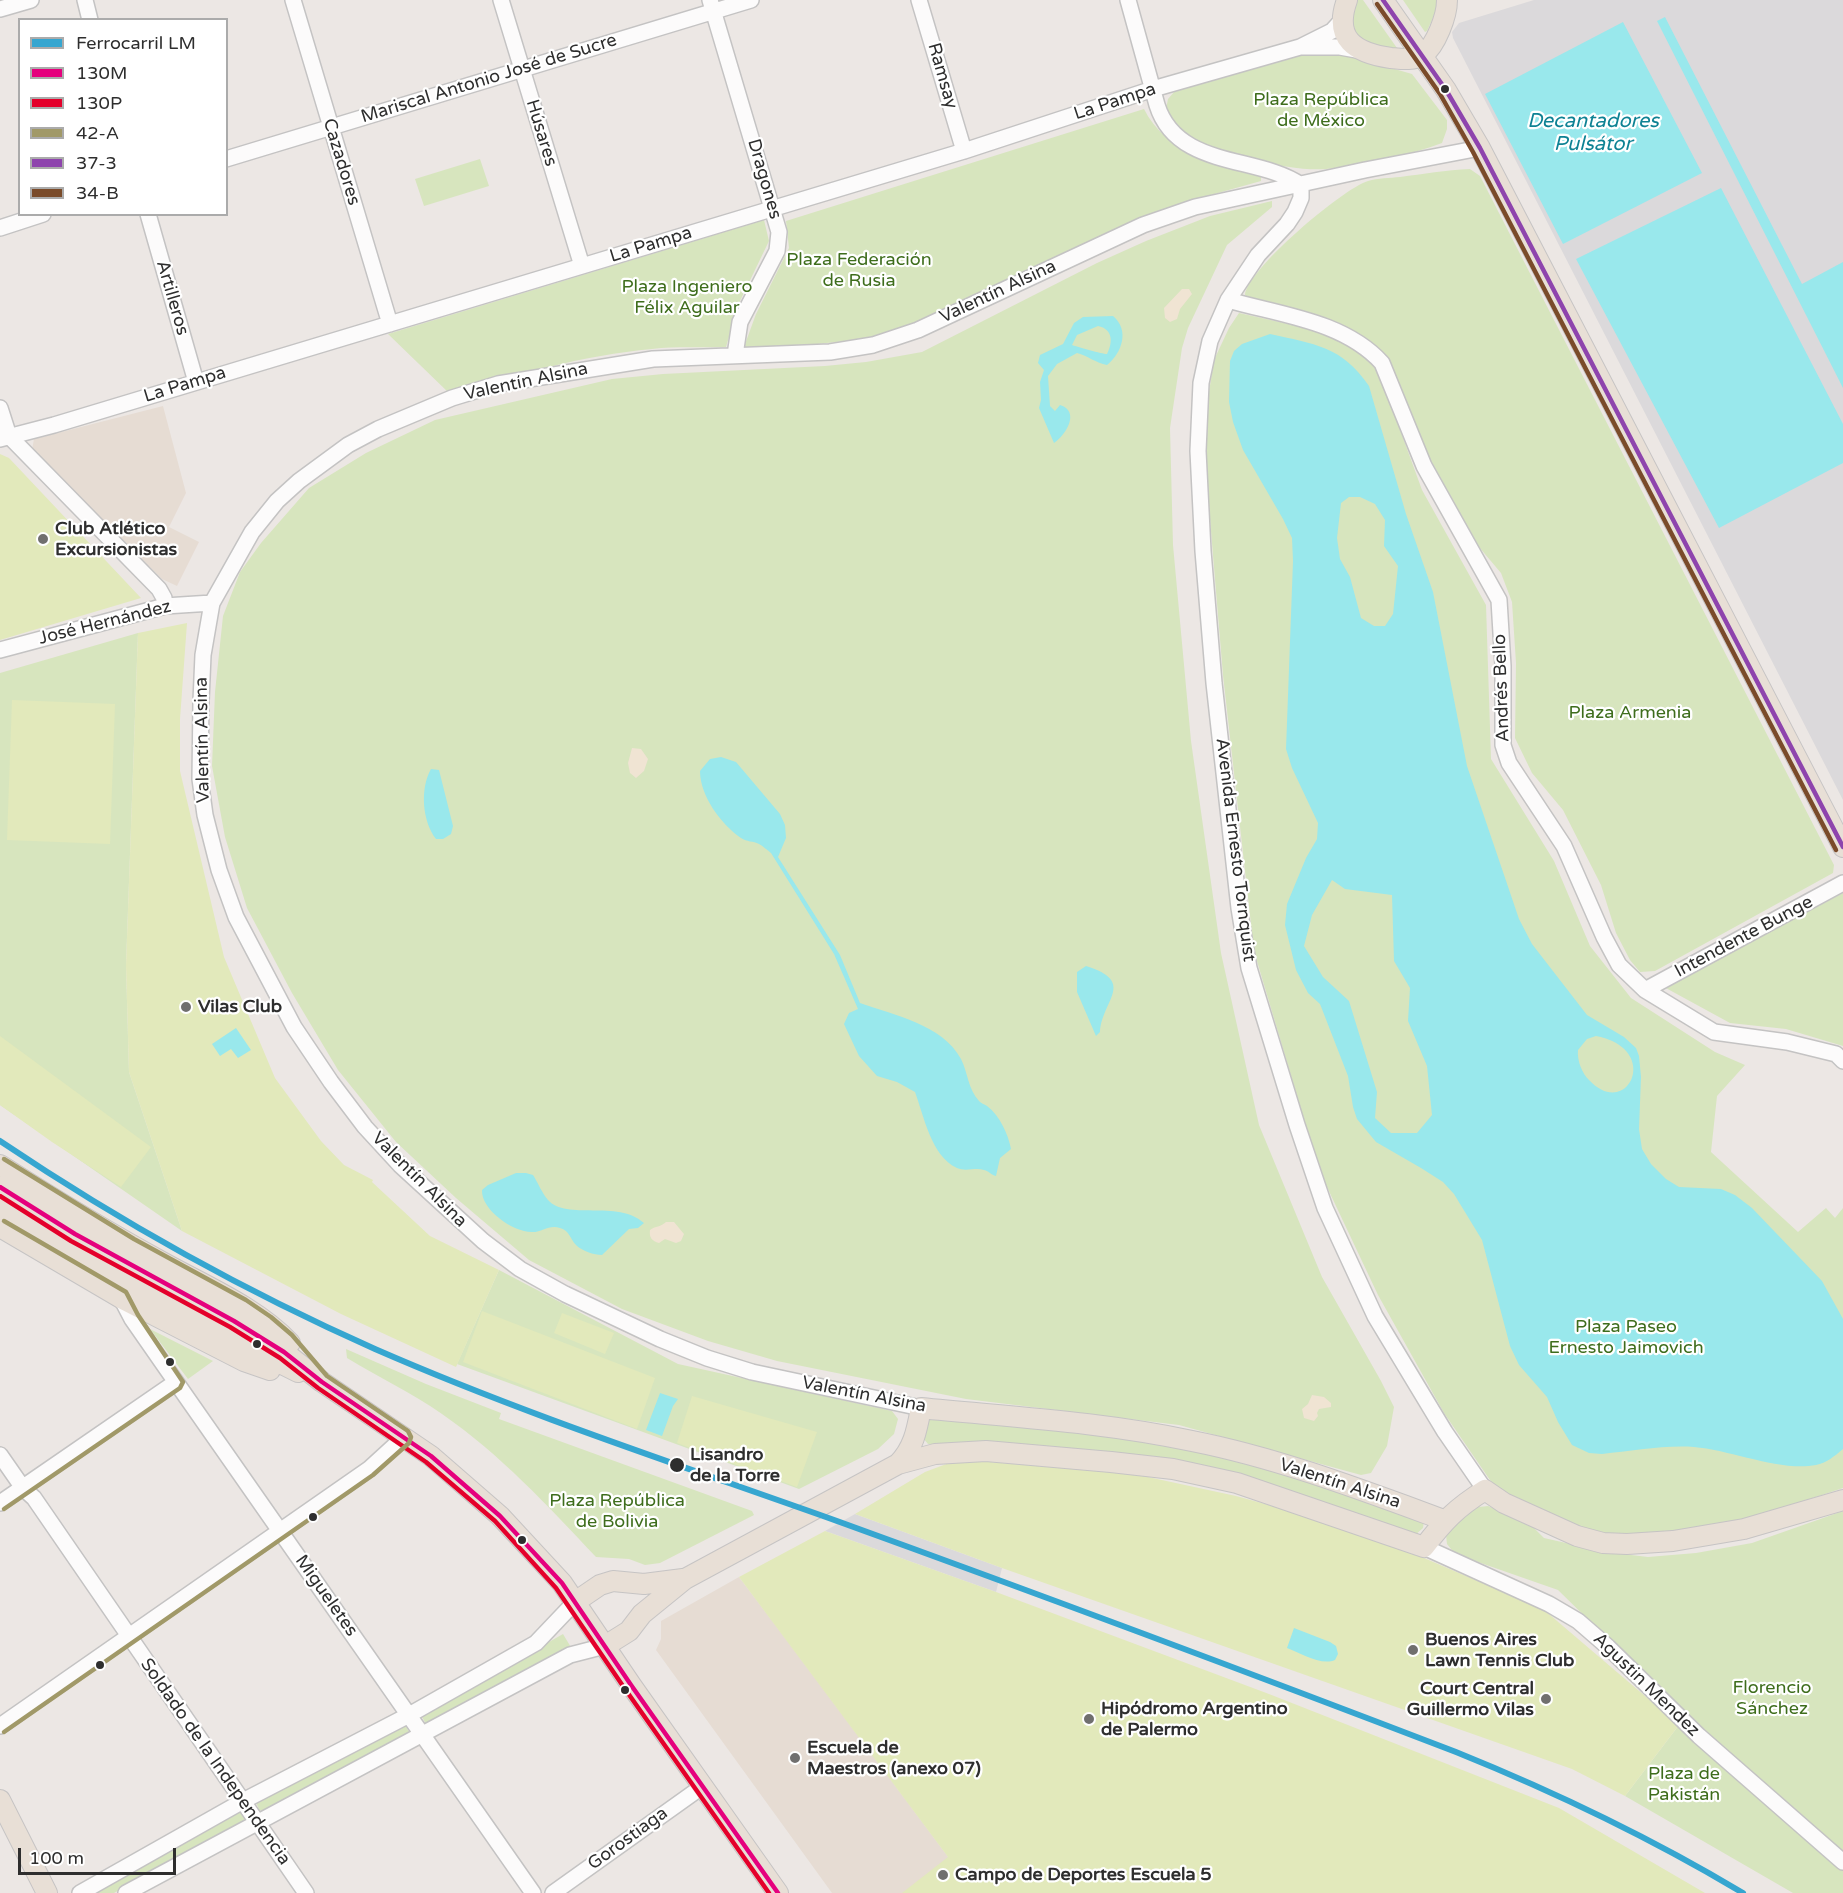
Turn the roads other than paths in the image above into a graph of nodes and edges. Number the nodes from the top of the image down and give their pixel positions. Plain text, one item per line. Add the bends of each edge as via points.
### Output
1 (31, 0) edge
2 (85, 0) edge
3 (293, 0) edge
4 (501, 0) edge
5 (752, 0) edge
6 (919, 0) edge
7 (1128, 0) edge
8 (1347, 0) edge
9 (1383, 0) edge
10 (1447, 0) edge
11 (712, 6) edge
12 (0, 9) edge
13 (90, 18) edge
14 (1342, 20) junction
15 (1300, 47) junction
16 (1362, 51) junction
17 (1422, 56) junction
18 (522, 69) junction
19 (1153, 89) junction
20 (331, 127) junction
21 (1480, 148) junction
22 (964, 151) junction
23 (228, 158) edge
24 (1301, 185) junction
25 (773, 209) junction
26 (37, 216) edge
27 (149, 216) edge
28 (0, 228) edge
29 (582, 266) junction
30 (1228, 300) junction
31 (390, 324) junction
32 (735, 355) junction
33 (196, 382) junction
34 (0, 408) edge
35 (4, 438) edge
36 (212, 603) junction
37 (165, 606) junction
38 (0, 650) edge
39 (1843, 847) edge
40 (1843, 883) edge
41 (1645, 990) junction
42 (1843, 1061) edge
43 (0, 1165) edge
44 (0, 1187) edge
45 (0, 1207) edge
46 (0, 1227) edge
47 (121, 1298) junction
48 (176, 1382) junction
49 (322, 1382) junction
50 (921, 1408) junction
51 (916, 1432) junction
52 (404, 1437) junction
53 (935, 1454) junction
54 (0, 1455) edge
55 (898, 1464) junction
56 (23, 1488) junction
57 (1485, 1490) junction
58 (1843, 1500) edge
59 (0, 1503) edge
60 (1444, 1520) junction
61 (281, 1531) junction
62 (1424, 1547) junction
63 (685, 1579) junction
64 (629, 1583) junction
65 (575, 1602) junction
66 (642, 1614) junction
67 (128, 1635) junction
68 (605, 1646) junction
69 (409, 1715) junction
70 (0, 1726) edge
71 (423, 1735) junction
72 (703, 1786) junction
73 (0, 1800) edge
74 (243, 1801) junction
75 (259, 1823) junction
76 (1843, 1862) edge
77 (47, 1893) edge
78 (80, 1893) edge
79 (126, 1893) edge
80 (306, 1893) edge
81 (533, 1893) edge
82 (553, 1893) edge
83 (778, 1893) edge

1 - 12 street
2 - 13 street
3 - 20 street, Cazadores
4 - 18 street, Húsares
5 - 11 street, Mariscal Antonio José de Sucre
6 - 22 street, Ramsay
7 - 19 street
8 - 14 main road
9 - 17 main road
10 - 17 main road via 1436,36
11 - 18 street, Mariscal Antonio José de Sucre
11 - 25 street, Dragones
14 - 15 street, La Pampa via 1332,31
14 - 16 main road via 1347,37
15 - 16 street, La Pampa
15 - 19 street, La Pampa
16 - 17 main road via 1405,60
17 - 21 main road
18 - 20 street, Mariscal Antonio José de Sucre
18 - 29 street, Húsares
19 - 22 street, La Pampa
19 - 24 street via 1161,117 1183,140 1206,153
20 - 23 street, Mariscal Antonio José de Sucre
20 - 31 street, Cazadores
21 - 24 street, Valentín Alsina
21 - 39 main road
22 - 25 street, La Pampa
24 - 30 street, Avenida Ernesto Tornquist via 1295,212 1258,255
24 - 32 street, Valentín Alsina via 1195,207 1143,225 918,330 873,345 830,352
25 - 29 street, La Pampa
25 - 32 street, Dragones via 779,242 740,322
26 - 28 street
27 - 33 street, Artilleros
29 - 31 street, La Pampa
30 - 41 street, Andrés Bello via 1340,332 1370,350 1382,363 1424,466 1499,600 1503,745 1509,763 1564,846 1619,965
30 - 57 street, Avenida Ernesto Tornquist via 1205,361 1198,451 1214,683 1249,968 1325,1208 1354,1273 1444,1432
31 - 33 street, La Pampa
32 - 36 street, Valentín Alsina via 653,359 498,384 452,398 378,429 321,463 277,501 252,532
33 - 35 street, La Pampa
34 - 35 street
35 - 37 street via 159,589
36 - 37 street, José Hernández
36 - 50 street, Valentín Alsina via 203,667 200,780 219,870 236,917 294,1027 365,1127 408,1173 483,1241 520,1269 566,1294 707,1358 752,1372
37 - 38 street, José Hernández
40 - 41 street, Intendente Bunge
41 - 42 street, Andrés Bello via 1714,1032 1786,1042 1836,1054
43 - 49 main road via 242,1306 287,1340
44 - 49 main road via 75,1234 263,1338
45 - 49 main road via 127,1284
46 - 47 main road
47 - 48 street, Migueletes
47 - 49 main road via 257,1367
48 - 56 street
48 - 61 street, Migueletes
49 - 52 main road
50 - 51 main road
50 - 60 main road, Valentín Alsina via 1190,1440 1278,1463
51 - 53 main road via 920,1446
51 - 55 main road via 909,1452
52 - 61 street via 369,1469
52 - 65 main road via 500,1516
53 - 55 main road, Valentín Alsina
53 - 62 main road, Valentín Alsina via 1015,1452 1173,1469 1237,1483
54 - 56 street, Soldado de la Independencia
55 - 63 main road, Valentín Alsina
56 - 59 street
56 - 67 street, Soldado de la Independencia via 34,1498
57 - 58 main road via 1504,1503 1577,1536 1627,1544 1744,1530
57 - 60 main road
60 - 62 main road
61 - 67 street
61 - 69 street, Migueletes
62 - 76 street, Agustin Mendez via 1578,1621 1699,1736
63 - 64 main road
63 - 66 main road
64 - 65 main road via 613,1581 600,1585
64 - 66 main road via 639,1596
65 - 68 main road
65 - 69 street via 536,1643
66 - 68 main road via 629,1631
67 - 70 street
67 - 74 street, Soldado de la Independencia
68 - 71 street via 570,1655
68 - 72 main road
69 - 71 street, Migueletes
69 - 74 street
71 - 75 street
71 - 81 street, Migueletes
72 - 82 street, Gorostiaga
72 - 83 main road
73 - 77 main road
74 - 75 street, Soldado de la Independencia
74 - 78 street
75 - 79 street
75 - 80 street, Soldado de la Independencia

